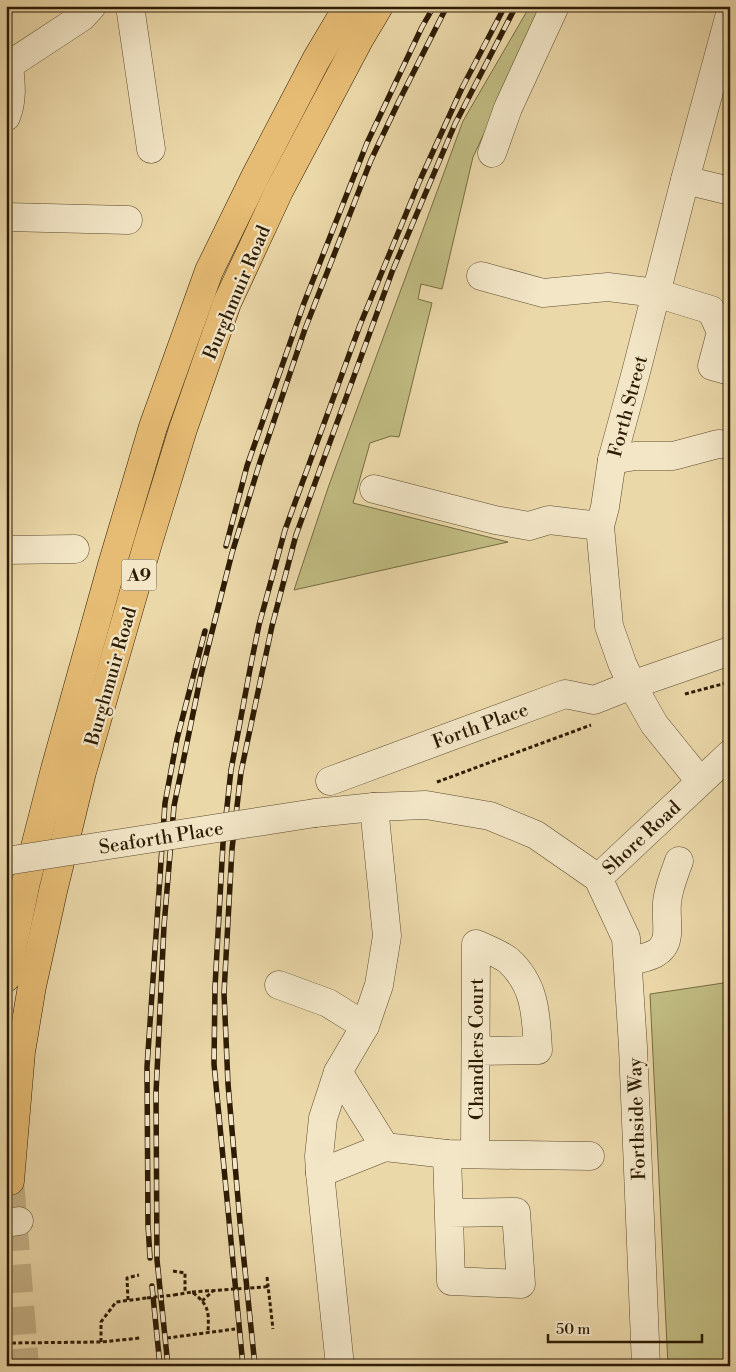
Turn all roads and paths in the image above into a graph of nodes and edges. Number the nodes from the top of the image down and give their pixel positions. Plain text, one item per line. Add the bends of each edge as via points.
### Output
1 (92, 6) edge
2 (130, 6) edge
3 (348, 6) edge
4 (379, 6) edge
5 (555, 6) edge
6 (730, 14) edge
7 (8, 67) edge
8 (6, 117) edge
9 (152, 149) dead end
10 (492, 153) dead end
11 (685, 180) junction
12 (730, 191) edge
13 (6, 217) edge
14 (128, 220) dead end
15 (481, 276) dead end
16 (656, 293) junction
17 (730, 371) edge
18 (730, 445) edge
19 (612, 460) junction
20 (374, 489) dead end
21 (600, 526) junction
22 (75, 549) dead end
23 (6, 550) edge
24 (730, 651) edge
25 (730, 682) edge
26 (632, 685) junction
27 (682, 695) dead end
28 (598, 722) dead end
29 (730, 754) edge
30 (330, 781) dead end
31 (700, 781) junction
32 (426, 805) junction
33 (374, 807) junction
34 (315, 813) joint
35 (6, 862) edge
36 (679, 862) dead end
37 (598, 878) junction
38 (628, 961) junction
39 (6, 978) edge
40 (279, 985) dead end
41 (365, 1026) junction
42 (476, 1051) junction
43 (338, 1072) junction
44 (385, 1147) junction
45 (446, 1154) junction
46 (474, 1154) junction
47 (590, 1156) dead end
48 (320, 1173) junction
49 (10, 1181) dead end
50 (449, 1213) junction
51 (173, 1271) dead end
52 (139, 1275) dead end
53 (267, 1276) dead end
54 (267, 1286) junction
55 (213, 1290) junction
56 (192, 1292) junction
57 (185, 1293) junction
58 (128, 1300) junction
59 (202, 1300) junction
60 (236, 1329) dead end
61 (272, 1329) dead end
62 (208, 1332) junction
63 (140, 1338) dead end
64 (167, 1338) dead end
65 (102, 1342) junction
66 (8, 1344) edge
67 (12, 1366) edge
68 (340, 1366) edge
69 (646, 1366) edge

1 - 7 street via 82,17
2 - 9 street
3 - 39 main road, Burghmuir Road / A9 via 256,175 210,271 156,418 55,769
4 - 49 main road, Burghmuir Road / A9 via 279,191 227,302 180,438 82,772 52,891 21,1052
5 - 10 street via 508,108
6 - 11 street, Forth Street
7 - 8 street via 11,88 10,109
11 - 12 street
11 - 16 street, Forth Street
13 - 14 street
15 - 16 street via 543,293 608,288
16 - 17 street via 711,310 721,332 712,366
16 - 19 street, Forth Street
18 - 19 street via 718,444 673,456
19 - 21 street, Forth Street
20 - 21 street via 528,526 550,520
21 - 26 street, Forth Street via 609,626
22 - 23 street
24 - 26 street, Forth Place
25 - 27 path
26 - 30 street, Forth Place via 594,700 565,694
26 - 31 street, Forth Street via 654,724
28 - 32 path via 434,783
29 - 31 street, Shore Road
31 - 37 street, Shore Road
32 - 33 street, Shore Road
32 - 37 street, Shore Road via 490,816 536,835
33 - 34 street, Shore Road
33 - 41 street via 387,936 379,985
34 - 35 street, Seaforth Place, bridge
36 - 38 street via 667,900 667,937 662,947 648,958
37 - 38 street, Forthside Way via 626,938
38 - 69 street, Forthside Way
40 - 41 street via 328,1003
41 - 43 street
42 - 42 street, Chandlers Court via 476,944 507,959 525,981 535,1010 538,1050
42 - 46 street, Chandlers Court
43 - 44 street
43 - 48 street via 323,1118
44 - 45 street
44 - 48 street
45 - 46 street
45 - 50 street
46 - 47 street
48 - 68 street
50 - 50 street via 451,1281 520,1284 516,1212
51 - 57 path via 185,1273
52 - 58 path via 127,1278
53 - 54 path
54 - 55 path, bridge
54 - 61 path
55 - 56 path, bridge
55 - 59 path
56 - 57 path
56 - 59 path
57 - 58 path, bridge
58 - 65 path via 116,1302 107,1312 101,1322
59 - 62 path via 209,1314
60 - 62 path
62 - 64 path
63 - 65 path
65 - 66 path
66 - 67 path

